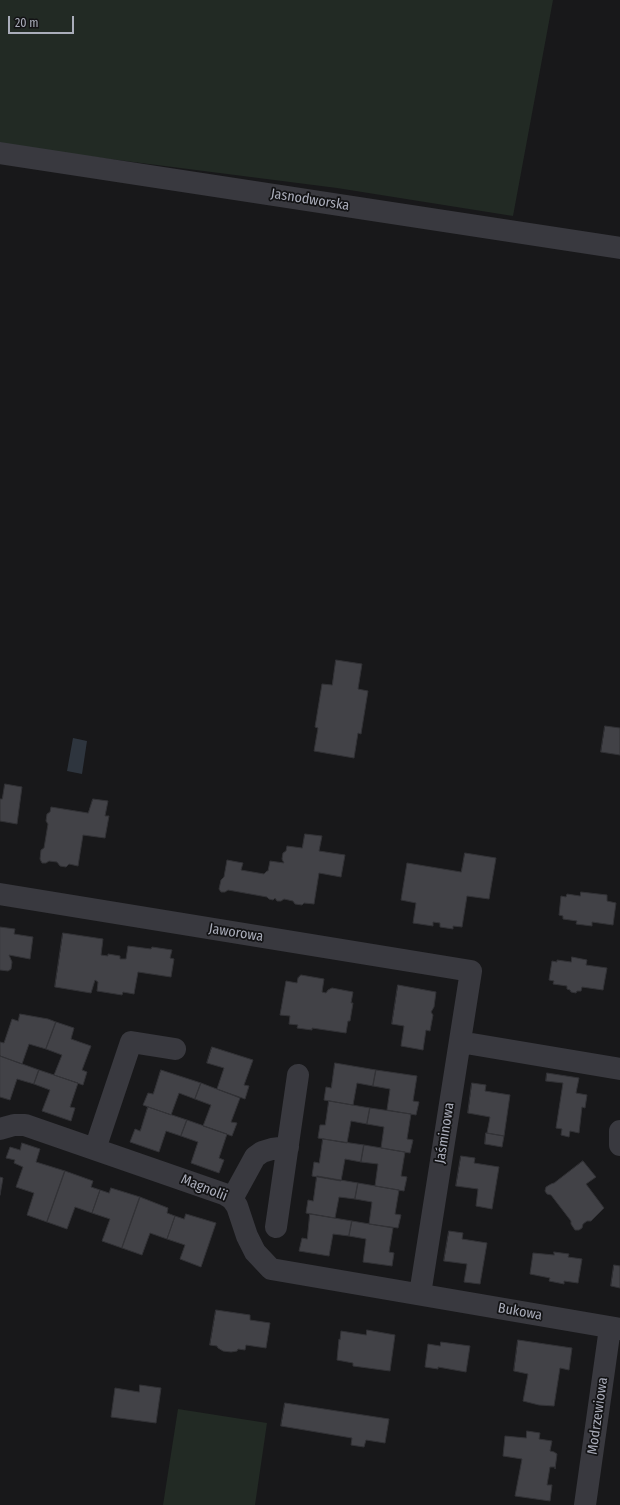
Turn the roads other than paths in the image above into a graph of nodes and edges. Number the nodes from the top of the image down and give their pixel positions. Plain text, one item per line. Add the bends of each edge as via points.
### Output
1 (0, 153) edge
2 (620, 248) edge
3 (0, 894) edge
4 (471, 971) joint
5 (460, 1042) junction
6 (175, 1050) dead end
7 (620, 1069) edge
8 (298, 1075) dead end
9 (0, 1129) edge
10 (620, 1131) edge
11 (620, 1145) edge
12 (288, 1147) junction
13 (95, 1149) junction
14 (232, 1199) junction
15 (276, 1227) dead end
16 (420, 1294) junction
17 (615, 1329) edge
18 (585, 1505) edge

1 - 2 street, Jasnodworska
3 - 4 street, Jaworowa
4 - 5 street, Jaśminowa
5 - 7 street
5 - 16 street, Jaśminowa
6 - 13 street via 131,1042
8 - 12 street
9 - 13 street, Magnolii via 25,1125
10 - 11 street
12 - 14 street via 272,1148 255,1157
12 - 15 street
13 - 14 street, Magnolii via 218,1191
14 - 16 street, Magnolii via 255,1252 271,1269
16 - 17 street, Bukowa
17 - 18 street, Modrzewiowa

